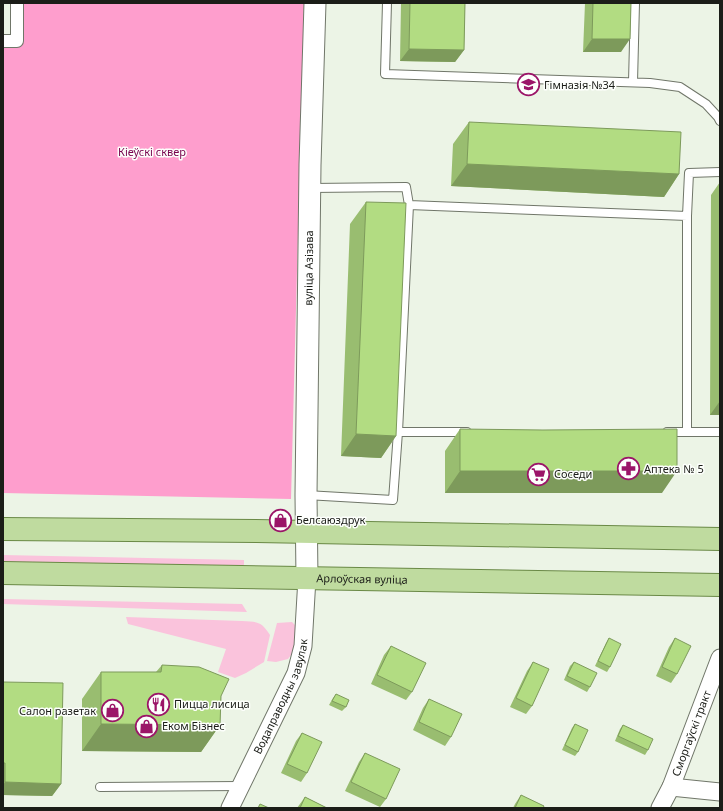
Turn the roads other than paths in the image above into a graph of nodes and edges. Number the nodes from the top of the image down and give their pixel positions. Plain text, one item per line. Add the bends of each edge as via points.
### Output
1 (17, 3) edge
2 (315, 3) edge
3 (387, 3) edge
4 (635, 3) edge
5 (3, 41) edge
6 (633, 82) junction
7 (720, 121) edge
8 (720, 172) edge
9 (310, 188) junction
10 (409, 205) junction
11 (686, 216) junction
12 (398, 432) junction
13 (476, 432) edge
14 (655, 432) edge
15 (686, 432) junction
16 (720, 432) edge
17 (306, 495) junction
18 (3, 529) edge
19 (306, 532) junction
20 (720, 539) edge
21 (3, 573) edge
22 (307, 578) junction
23 (720, 585) edge
24 (720, 658) edge
25 (241, 786) junction
26 (100, 787) dead end
27 (671, 787) junction
28 (720, 792) edge
29 (230, 808) edge
30 (660, 808) edge

1 - 5 street via 17,41
2 - 9 street, вуліца Азізава
3 - 6 lane via 385,74
4 - 6 lane
6 - 7 lane via 680,87 706,104
8 - 11 lane via 689,173
9 - 10 lane via 406,187
9 - 17 street, вуліца Азізава
10 - 11 lane
10 - 12 lane
11 - 15 lane
12 - 13 lane
12 - 17 lane via 393,500
14 - 15 lane
15 - 16 lane
17 - 19 street, вуліца Азізава
18 - 19 main road
19 - 20 main road
19 - 22 street, вуліца Азізава
21 - 22 main road, Арлоўская вуліца
22 - 23 main road, Арлоўская вуліца
22 - 25 street, Водаправодны завулак via 303,646 296,673
24 - 27 street, Сморгаўскі тракт
25 - 26 lane
25 - 29 street, Водаправодны завулак
27 - 28 street
27 - 30 street, Сморгаўскі тракт

